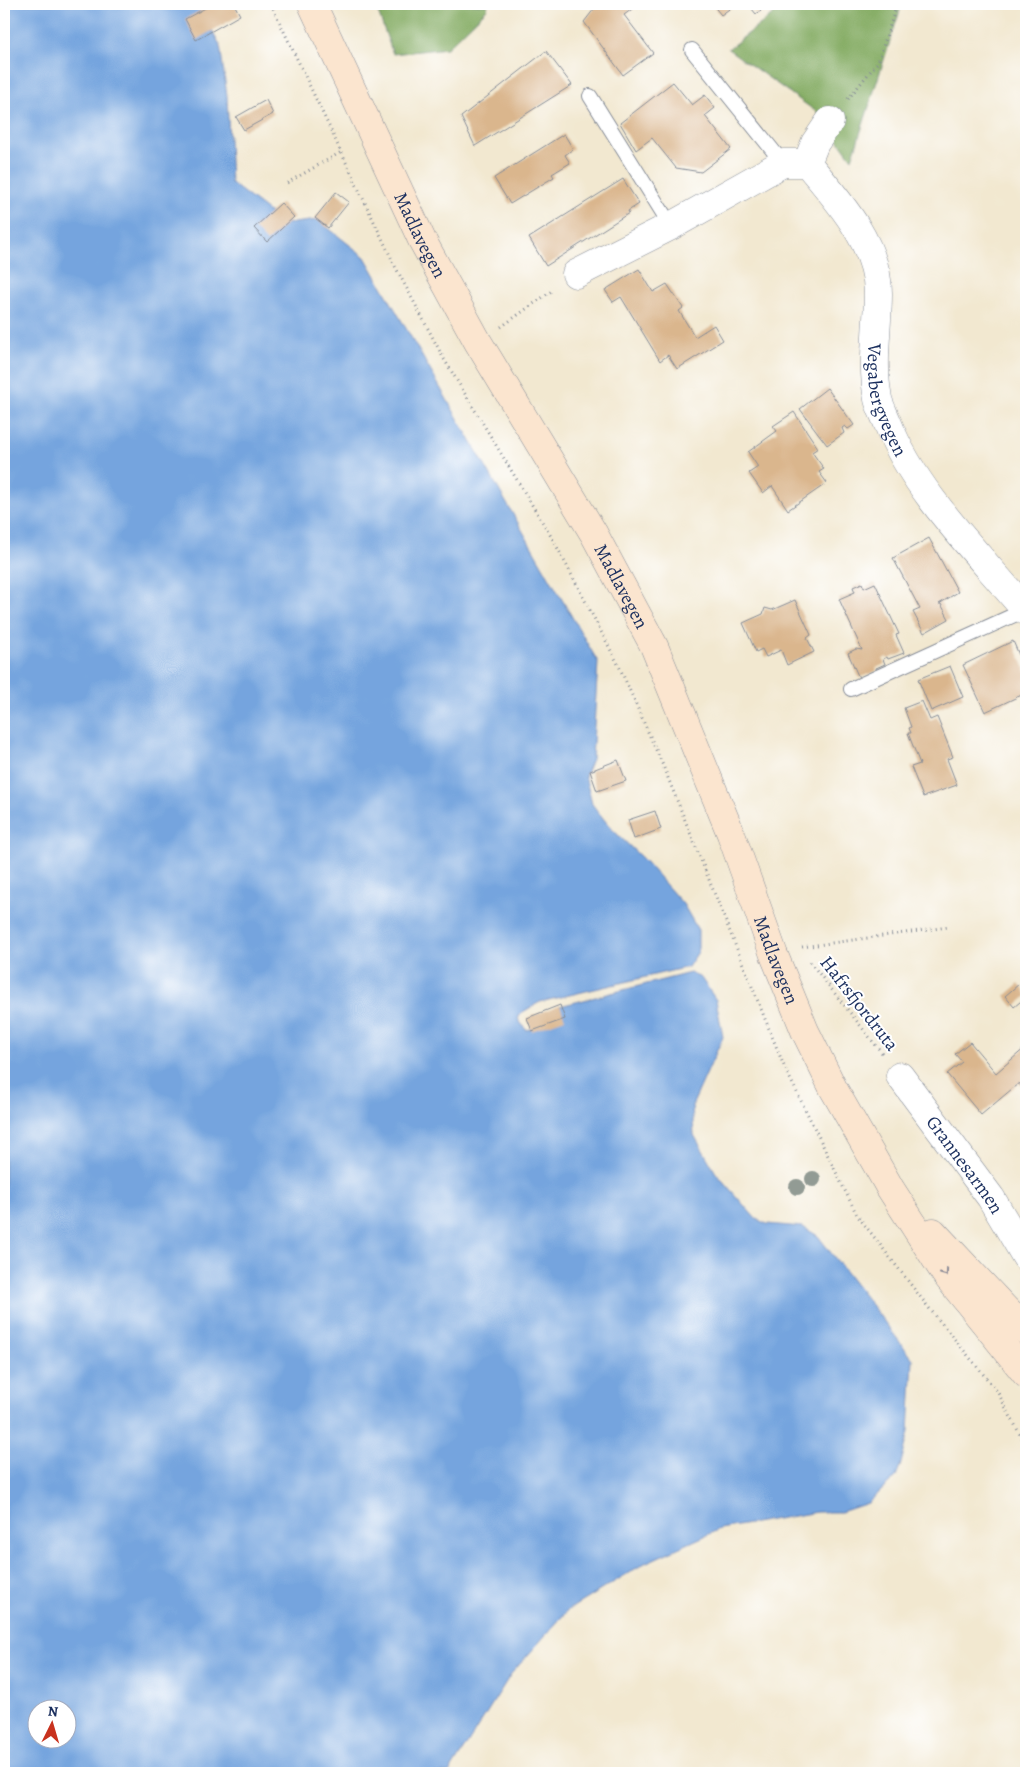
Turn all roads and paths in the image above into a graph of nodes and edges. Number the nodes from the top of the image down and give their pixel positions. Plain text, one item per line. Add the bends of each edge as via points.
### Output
1 (271, 4) edge
2 (312, 4) edge
3 (897, 4) edge
4 (692, 50) dead end
5 (590, 96) dead end
6 (830, 121) joint
7 (371, 134) junction
8 (342, 152) junction
9 (795, 163) junction
10 (287, 183) dead end
11 (671, 226) junction
12 (576, 274) joint
13 (478, 342) junction
14 (1026, 611) edge
15 (851, 689) dead end
16 (948, 927) dead end
17 (900, 1076) joint
18 (890, 1188) junction
19 (1026, 1257) edge
20 (1026, 1331) edge
21 (1026, 1374) edge
22 (1026, 1462) edge

1 - 8 path
2 - 7 main road, Madlavegen
3 - 6 path via 878,62
4 - 9 lane
5 - 11 lane
6 - 9 street
7 - 8 path
7 - 13 main road, Madlavegen via 422,240
8 - 10 path
8 - 22 path via 396,268 444,359 556,543 619,666 668,777 784,1066 857,1215 997,1391 1023,1440
9 - 11 street
9 - 14 street, Vegabergvegen via 834,196 869,250 878,291 874,356 878,400 898,449 939,508
11 - 12 street
12 - 13 path
13 - 18 main road, Madlavegen via 594,534 654,646 731,834 774,956 805,1031 859,1136
14 - 15 lane
16 - 17 path, Hafrsfjordruta via 799,948
17 - 19 street, Grannesarmen via 991,1198
18 - 20 main road, Madlavegen
18 -> 21 main road, Madlavegen via 946,1274

